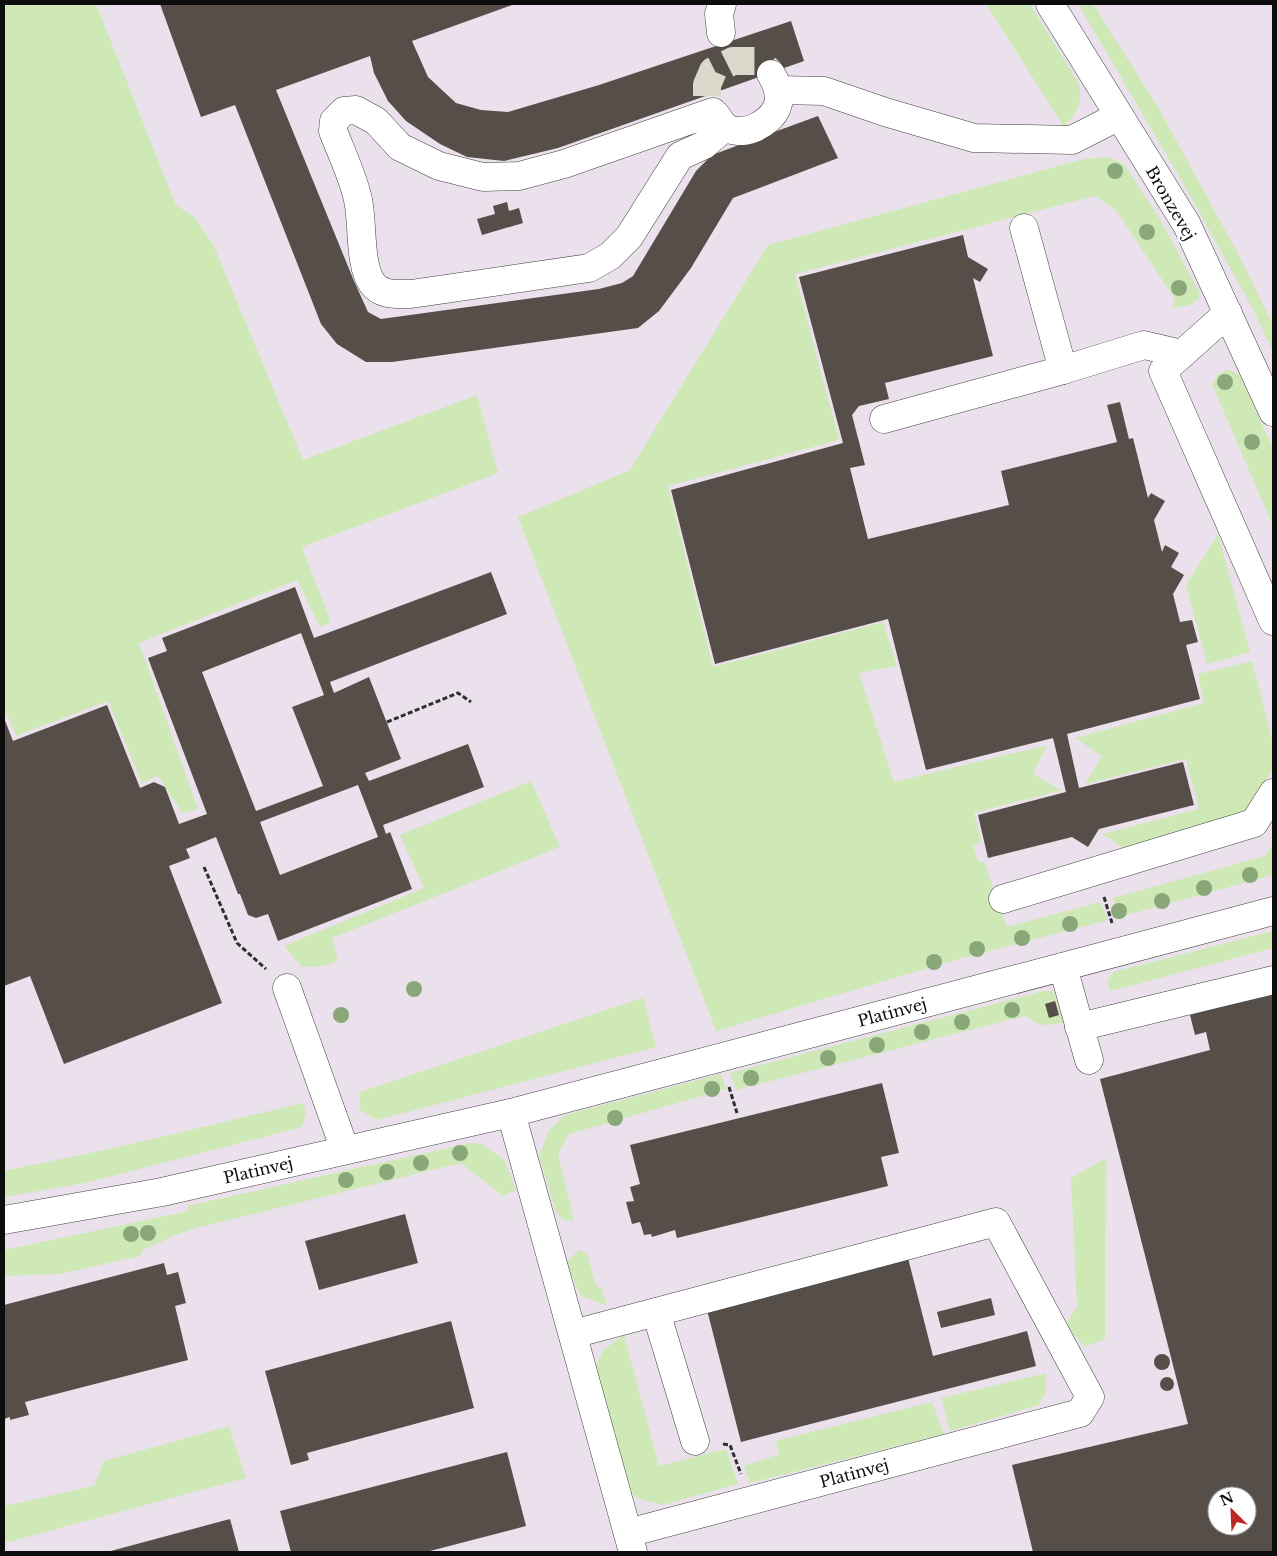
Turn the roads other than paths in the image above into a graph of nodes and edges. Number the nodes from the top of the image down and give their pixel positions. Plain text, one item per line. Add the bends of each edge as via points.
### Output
1 (722, 4) edge
2 (1050, 4) edge
3 (722, 33) dead end
4 (715, 112) junction
5 (1120, 116) junction
6 (1024, 228) dead end
7 (1228, 313) junction
8 (1182, 354) junction
9 (1063, 370) junction
10 (1273, 412) edge
11 (884, 419) dead end
12 (1273, 621) edge
13 (1273, 792) edge
14 (1003, 899) dead end
15 (1273, 911) edge
16 (1063, 967) junction
17 (1273, 980) edge
18 (287, 988) road end
19 (1079, 1027) junction
20 (1089, 1060) dead end
21 (511, 1113) junction
22 (345, 1150) junction
23 (4, 1220) edge
24 (656, 1312) junction
25 (572, 1334) junction
26 (694, 1441) road end
27 (630, 1543) edge

1 - 3 street via 719,14
2 - 5 street, Bronzevej
4 - 4 street via 564,164 519,176 483,177 439,166 400,147 376,120 356,110 344,111 334,120 333,131 358,200 360,235 372,283 385,294 411,294 589,268 610,256 629,236 680,156 704,145
4 - 5 street via 740,131 766,122 777,107 775,81 824,91 974,138 1072,140
5 - 7 street, Bronzevej via 1187,225
6 - 9 street
7 - 8 street
7 - 10 street, Bronzevej
8 - 9 street via 1144,345
8 - 12 street via 1163,371
9 - 11 street
13 - 14 street via 1254,823
15 - 16 street, Platinvej
16 - 19 street
16 - 21 street, Platinvej
17 - 19 street
18 - 22 street
19 - 20 street
21 - 22 street, Platinvej
21 - 25 street, Platinvej
22 - 23 street, Platinvej via 162,1192
24 - 25 street
24 - 26 street
24 - 27 street, Platinvej via 996,1222 1090,1397 1080,1412 750,1501
25 - 27 street, Platinvej

